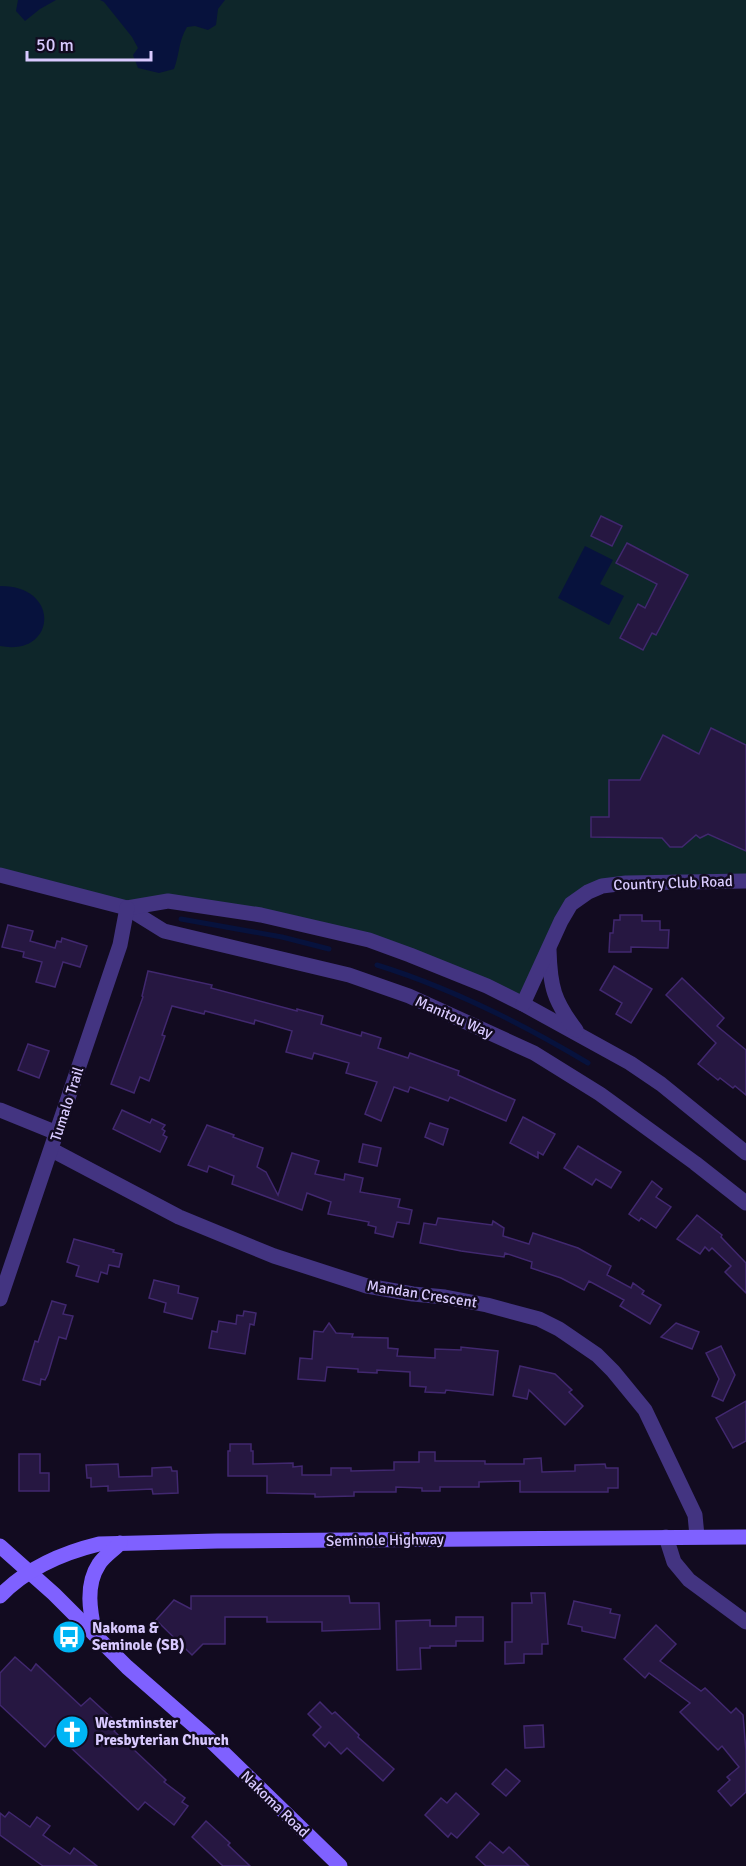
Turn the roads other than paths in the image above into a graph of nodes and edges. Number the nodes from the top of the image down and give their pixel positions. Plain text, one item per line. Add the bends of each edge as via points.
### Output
1 (0, 875) edge
2 (746, 881) edge
3 (127, 908) junction
4 (549, 947) junction
5 (523, 1004) junction
6 (580, 1035) junction
7 (0, 1110) edge
8 (57, 1133) junction
9 (52, 1150) junction
10 (746, 1153) edge
11 (746, 1203) edge
12 (0, 1299) edge
13 (697, 1536) junction
14 (666, 1537) junction
15 (746, 1537) edge
16 (120, 1544) junction
17 (0, 1546) edge
18 (29, 1572) junction
19 (0, 1596) edge
20 (746, 1622) edge
21 (95, 1635) junction
22 (340, 1866) edge

1 - 3 street, Manitou Way
2 - 4 street, Country Club Road via 602,886 571,904
3 - 5 street, Manitou Way via 168,901 261,915 369,940
3 - 8 street, Tumalo Trail via 120,945
3 - 11 street, Manitou Way via 164,931 349,975 409,996 534,1053 609,1101
4 - 5 street, Country Club Road
4 - 6 street via 553,992
5 - 6 street, Manitou Way
6 - 10 street, Manitou Way via 661,1084
7 - 8 street
8 - 9 street, Tumalo Trail
9 - 12 street, Tumalo Trail
9 - 13 street, Mandan Crescent via 179,1216 274,1256 367,1286 487,1305 559,1329 597,1355 645,1410 695,1515
13 - 14 street, Seminole Highway
13 - 15 street, Seminole Highway
14 - 16 street, Seminole Highway
14 - 20 street via 674,1562 689,1580
16 - 18 street, Seminole Highway via 82,1548
16 - 21 street via 100,1562 93,1576 90,1612
17 - 18 street, Nakoma Road
18 - 19 street, Seminole Highway
18 - 21 street, Nakoma Road
21 - 22 street, Nakoma Road

